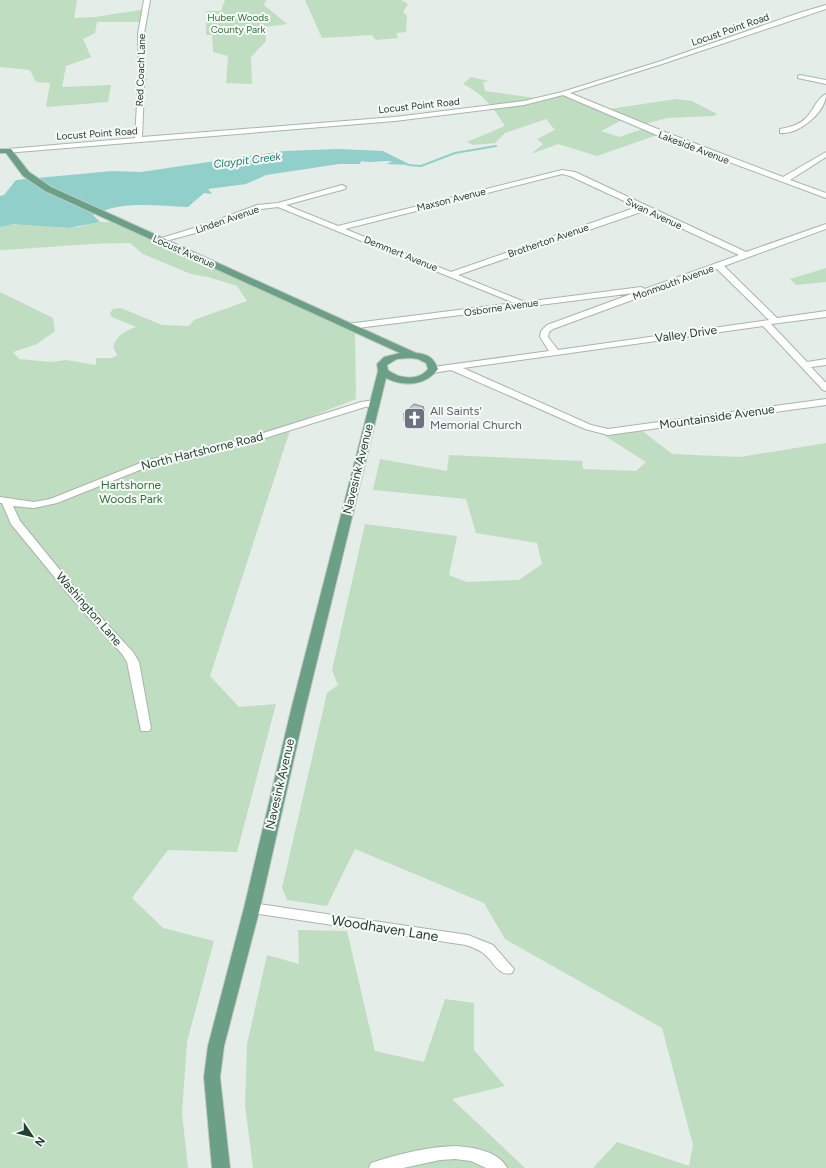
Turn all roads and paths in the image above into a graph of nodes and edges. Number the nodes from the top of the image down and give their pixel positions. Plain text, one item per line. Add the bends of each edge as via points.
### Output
1 (147, 0) edge
2 (826, 7) edge
3 (816, 9) junction
4 (826, 10) edge
5 (800, 77) dead end
6 (826, 82) edge
7 (564, 93) junction
8 (826, 96) edge
9 (783, 131) dead end
10 (138, 140) junction
11 (4, 151) edge
12 (826, 154) edge
13 (562, 172) joint
14 (784, 180) junction
15 (342, 188) dead end
16 (826, 196) edge
17 (279, 205) junction
18 (644, 208) junction
19 (826, 226) edge
20 (340, 228) junction
21 (159, 240) junction
22 (745, 255) junction
23 (719, 266) junction
24 (452, 274) junction
25 (652, 290) junction
26 (523, 304) junction
27 (826, 314) edge
28 (775, 321) junction
29 (765, 323) junction
30 (350, 326) junction
31 (371, 336) junction
32 (550, 352) junction
33 (413, 355) junction
34 (826, 362) edge
35 (805, 365) junction
36 (384, 366) junction
37 (432, 366) junction
38 (452, 367) junction
39 (397, 379) junction
40 (826, 388) edge
41 (826, 402) edge
42 (375, 403) junction
43 (3, 501) edge
44 (145, 728) dead end
45 (252, 908) junction
46 (508, 969) dead end
47 (221, 1168) edge
48 (377, 1168) edge
49 (499, 1168) edge

1 - 10 street, Red Coach Lane via 141,34
2 - 3 street, Locust Point Road
3 - 4 street
3 - 7 street, Locust Point Road via 739,37
5 - 6 street
7 - 10 street, Locust Point Road via 524,103 471,110 241,133
7 - 14 street, Lakeside Avenue via 662,134
8 - 9 street via 806,122
10 - 11 street, Locust Point Road
11 - 21 main road, Locust Avenue via 29,178 48,189
12 - 14 street
13 - 18 street, Swan Avenue via 572,174
13 - 20 street, Maxson Avenue
14 - 16 street, Lakeside Avenue
15 - 17 street, Linden Avenue
17 - 20 street, Demmert Avenue
17 - 21 street, Linden Avenue via 260,207 207,227
18 - 22 street, Swan Avenue
18 - 24 street, Brotherton Avenue
19 - 22 street, Monmouth Avenue
20 - 24 street, Demmert Avenue
21 - 30 main road, Locust Avenue
22 - 23 street, Monmouth Avenue
23 - 25 street, Monmouth Avenue
23 - 28 street
24 - 26 street, Demmert Avenue
25 - 26 street, Osborne Avenue via 628,290
25 - 32 street, Monmouth Avenue via 548,328 544,337
26 - 30 street, Osborne Avenue
27 - 28 street, Valley Drive
28 - 29 street, Valley Drive
29 - 32 street, Valley Drive
29 - 35 street
30 - 31 main road, Locust Avenue
31 - 33 main road, Locust Avenue
31 - 36 main road, Locust Avenue via 387,351
32 - 37 street, Valley Drive via 482,357
32 - 38 street, Valley Drive
33 - 36 main road via 396,356
33 - 37 main road, Locust Avenue via 424,358
34 - 35 street
35 - 40 street
36 - 39 main road via 389,376
36 - 42 main road, Navesink Avenue
37 - 38 street, Valley Drive
37 - 39 main road via 427,376 419,379
38 - 41 street, Mountainside Avenue via 588,427 608,432
39 - 42 main road, Navesink Avenue via 386,383
42 - 43 street, North Hartshorne Road via 364,404 243,442 152,462 53,501 34,504
42 - 45 main road, Navesink Avenue via 298,710
43 - 44 street, Washington Lane via 11,517 78,599 127,652 133,662
45 - 46 street, Woodhaven Lane via 468,940 488,949
45 - 47 main road, Navesink Avenue via 213,1059 213,1097
48 - 49 street via 444,1152 473,1153

